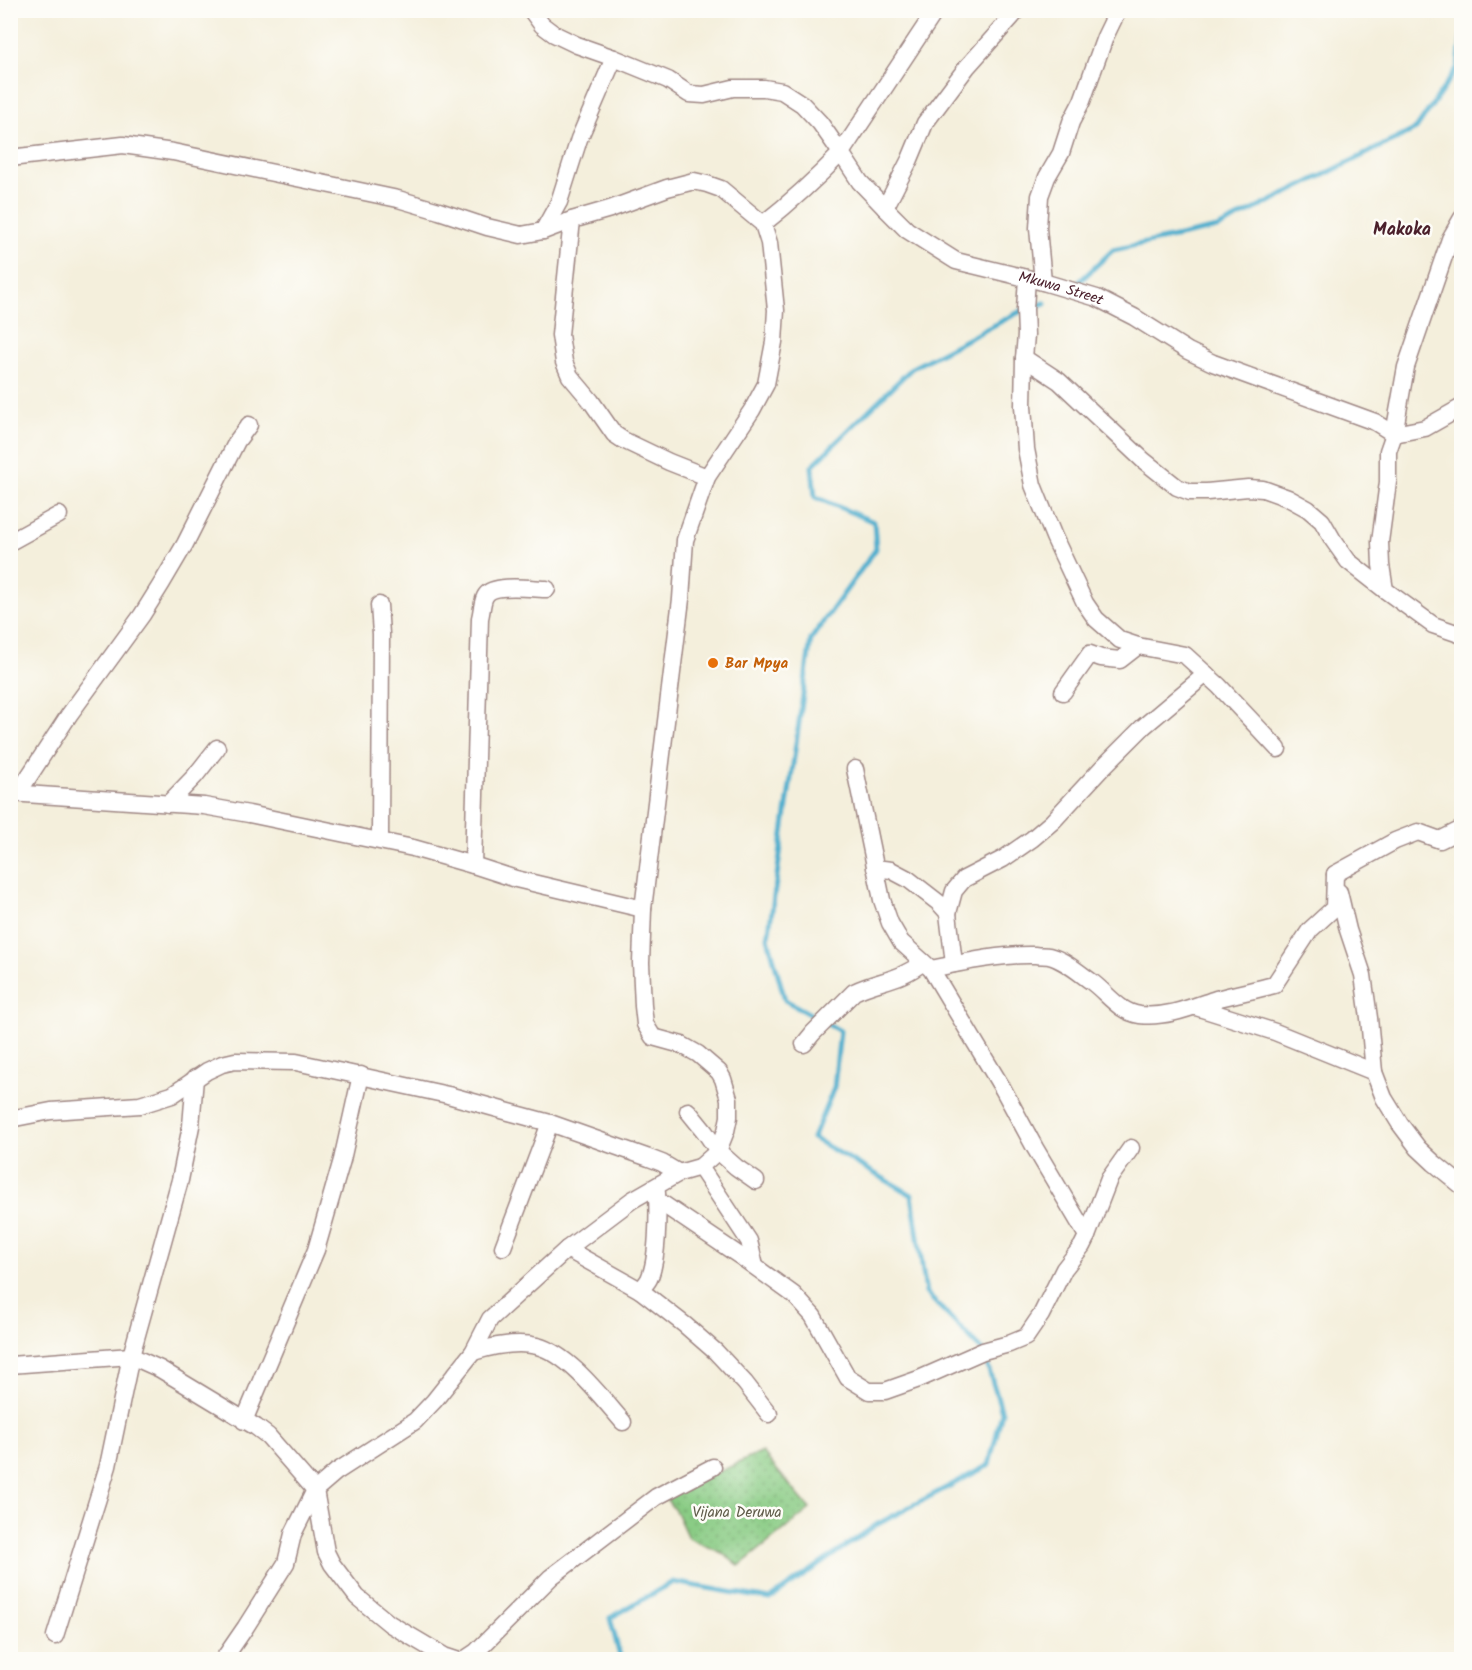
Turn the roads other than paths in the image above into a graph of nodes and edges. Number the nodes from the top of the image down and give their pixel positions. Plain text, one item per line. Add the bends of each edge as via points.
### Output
1 (531, 10) edge
2 (936, 10) edge
3 (1018, 10) edge
4 (1118, 10) edge
5 (614, 58) junction
6 (841, 153) junction
7 (10, 158) edge
8 (885, 208) junction
9 (1461, 218) edge
10 (572, 220) junction
11 (763, 224) junction
12 (543, 231) junction
13 (1035, 280) junction
14 (1024, 358) junction
15 (1461, 407) edge
16 (249, 425) dead end
17 (1394, 434) junction
18 (706, 477) junction
19 (59, 515) dead end
20 (10, 542) edge
21 (547, 589) dead end
22 (1385, 590) junction
23 (379, 605) dead end
24 (1461, 635) edge
25 (1138, 646) junction
26 (1206, 674) junction
27 (1063, 692) dead end
28 (217, 748) dead end
29 (1278, 749) dead end
30 (855, 769) dead end
31 (14, 793) edge
32 (168, 804) junction
33 (1461, 829) edge
34 (380, 840) junction
35 (473, 865) junction
36 (875, 868) junction
37 (1335, 874) junction
38 (643, 909) junction
39 (948, 913) junction
40 (954, 964) junction
41 (927, 966) junction
42 (1196, 1007) junction
43 (804, 1044) dead end
44 (1374, 1072) junction
45 (361, 1075) junction
46 (195, 1078) junction
47 (688, 1111) dead end
48 (10, 1119) edge
49 (550, 1123) junction
50 (1131, 1148) dead end
51 (718, 1151) junction
52 (700, 1167) junction
53 (679, 1173) junction
54 (756, 1181) dead end
55 (1461, 1186) edge
56 (657, 1192) junction
57 (1087, 1236) junction
58 (503, 1247) dead end
59 (567, 1249) junction
60 (755, 1266) junction
61 (640, 1290) junction
62 (473, 1352) junction
63 (131, 1356) junction
64 (10, 1365) edge
65 (769, 1414) dead end
66 (244, 1421) junction
67 (623, 1422) dead end
68 (713, 1467) dead end
69 (315, 1490) junction
70 (55, 1636) dead end
71 (223, 1659) edge
72 (456, 1659) edge
73 (464, 1659) edge

1 - 5 street, Mkuwa Street via 554,34
2 - 6 street
3 - 8 street via 967,67 925,123
4 - 13 street via 1040,196
5 - 6 street, Mkuwa Street via 689,94 734,88 782,91 802,104
5 - 12 street via 579,139 559,202
6 - 8 street, Mkuwa Street via 860,182
6 - 11 street
7 - 12 street via 123,145 398,199 505,232 521,235
8 - 13 street, Mkuwa Street via 907,230 956,261
9 - 17 street via 1450,239 1406,367
10 - 11 street via 694,181 721,189
10 - 12 street
10 - 18 street via 560,335 570,376 622,440
11 - 18 street via 769,243 776,310 766,384
13 - 14 street via 1025,309
13 - 17 street, Mkuwa Street via 1097,298 1213,363 1375,422
14 - 22 street via 1059,381 1177,487 1190,492 1263,489 1308,509 1322,521 1348,561
14 - 25 street via 1026,449 1033,484 1084,603 1120,640
15 - 17 street via 1425,428
16 - 31 street via 142,615
17 - 22 street via 1388,451 1380,542
18 - 38 street via 686,540
19 - 20 street
21 - 35 street via 501,588 485,596 480,618
22 - 24 street via 1433,625
23 - 34 street
25 - 26 street via 1185,655
25 - 27 street via 1120,660 1090,654
26 - 29 street
26 - 39 street via 1143,727 1032,839 964,879 954,891
28 - 32 street
30 - 36 street
31 - 32 street
32 - 34 street via 204,806
33 - 37 street via 1440,840 1418,832
34 - 35 street
35 - 38 street
36 - 39 street via 891,870 908,879
36 - 41 street via 890,923 902,942
37 - 42 street via 1334,908 1310,930 1274,985
37 - 44 street via 1363,975
38 - 51 street via 645,1024 653,1037 698,1054 723,1078 729,1117
39 - 40 street
40 - 41 street
40 - 42 street via 1000,957 1049,956 1068,965 1131,1013 1161,1014
41 - 43 street via 854,992
41 - 57 street
42 - 44 street via 1275,1032
44 - 55 street via 1384,1098 1406,1132 1434,1164
45 - 46 street via 296,1062 235,1061
45 - 49 street
45 - 66 street via 316,1250
46 - 48 street via 172,1095 140,1105 51,1111
46 - 63 street via 191,1126 180,1180
47 - 51 street
49 - 53 street via 649,1158
49 - 58 street
50 - 57 street via 1109,1179
51 - 52 street
51 - 54 street
52 - 53 street
52 - 60 street via 746,1234
53 - 56 street
56 - 59 street via 614,1213
56 - 60 street
56 - 61 street via 658,1223 652,1269
57 - 60 street via 1026,1337 885,1391 869,1391 848,1378 813,1316 794,1295
59 - 61 street
59 - 62 street via 490,1319
61 - 65 street via 716,1352
62 - 67 street via 519,1344 548,1350 588,1382
62 - 69 street via 415,1420
63 - 64 street
63 - 66 street via 160,1369
63 - 70 street via 108,1466
66 - 69 street via 268,1436
68 - 73 street via 656,1497 552,1577 476,1652
69 - 71 street via 293,1534 286,1563
69 - 72 street via 326,1552 357,1597 390,1624

